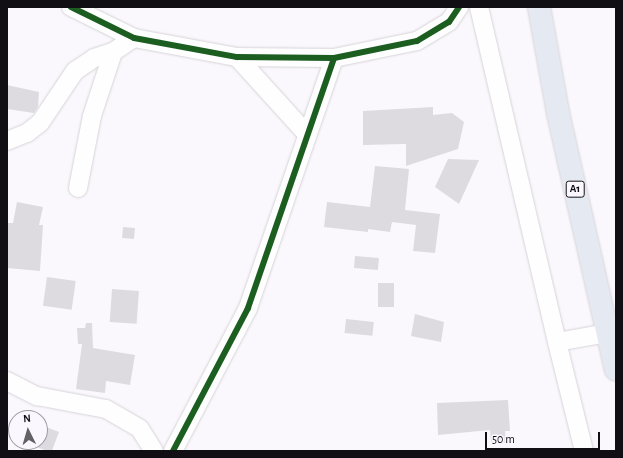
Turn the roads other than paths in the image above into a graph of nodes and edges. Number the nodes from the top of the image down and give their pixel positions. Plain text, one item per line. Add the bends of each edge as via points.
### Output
1 (70, 7) edge
2 (459, 7) edge
3 (479, 7) edge
4 (539, 7) edge
5 (134, 38) junction
6 (113, 52) junction
7 (237, 57) junction
8 (334, 58) junction
9 (306, 133) junction
10 (7, 141) edge
11 (78, 188) dead end
12 (608, 334) junction
13 (557, 342) junction
14 (616, 370) edge
15 (7, 381) edge
16 (154, 451) edge
17 (173, 451) edge
18 (584, 451) edge

1 - 5 street
2 - 8 street via 449,22 417,41
3 - 13 street
4 - 12 highway, A1 via 558,113
5 - 6 street
5 - 7 street
6 - 10 street via 94,58 75,71 40,123 27,133
6 - 11 street via 92,116
7 - 8 street
7 - 9 street
8 - 9 street
9 - 17 street via 286,202 248,308
12 - 13 street
12 - 14 highway, A1
13 - 18 street
15 - 16 street via 37,396 106,409 140,429

